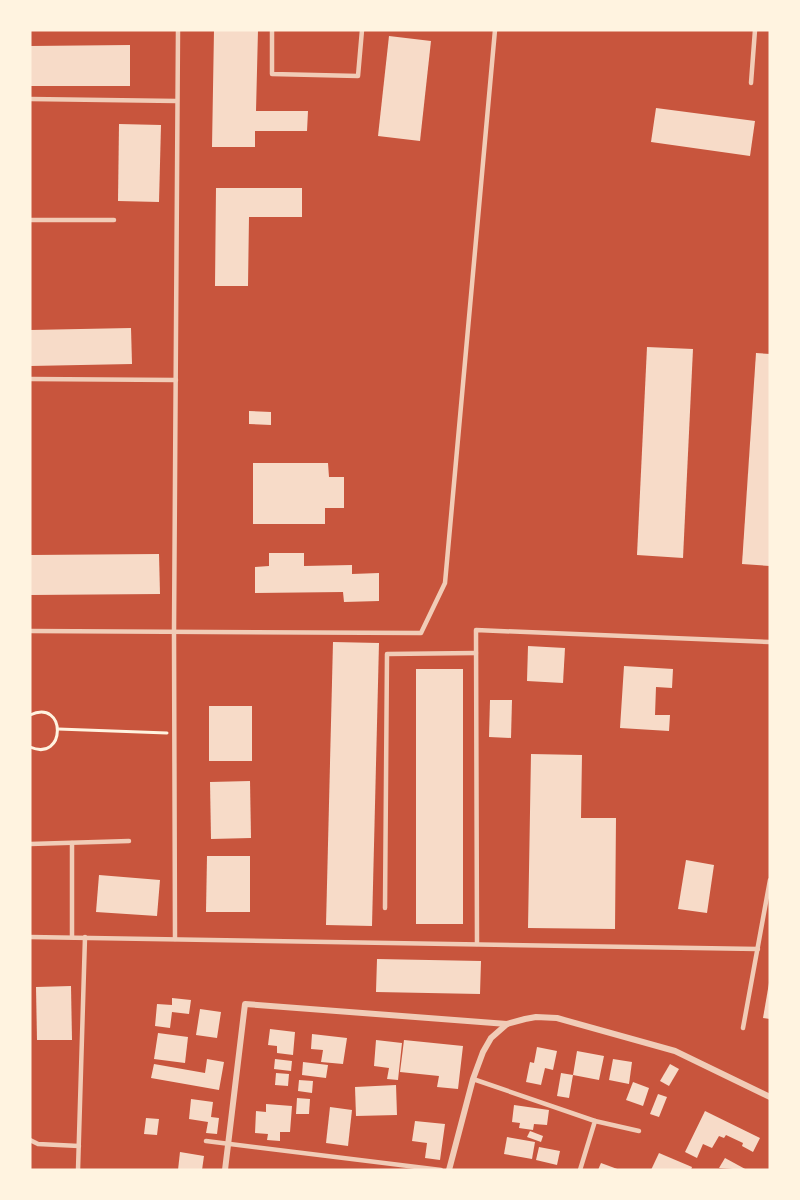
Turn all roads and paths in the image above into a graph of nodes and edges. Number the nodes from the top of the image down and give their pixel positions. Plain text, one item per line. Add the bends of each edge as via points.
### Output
1 (178, 30) edge
2 (272, 30) edge
3 (362, 30) edge
4 (495, 30) edge
5 (755, 30) edge
6 (751, 83) dead end
7 (30, 99) edge
8 (177, 101) junction
9 (30, 220) edge
10 (114, 220) dead end
11 (30, 379) edge
12 (176, 380) junction
13 (30, 631) edge
14 (174, 632) junction
15 (770, 642) edge
16 (476, 653) junction
17 (30, 715) edge
18 (58, 729) junction
19 (174, 734) junction
20 (30, 747) edge
21 (129, 841) dead end
22 (72, 843) junction
23 (30, 844) edge
24 (770, 880) edge
25 (385, 908) dead end
26 (30, 936) edge
27 (72, 937) junction
28 (85, 937) junction
29 (175, 939) junction
30 (477, 944) junction
31 (758, 949) junction
32 (507, 1024) junction
33 (743, 1028) dead end
34 (473, 1079) junction
35 (770, 1097) edge
36 (595, 1120) junction
37 (639, 1131) dead end
38 (30, 1140) edge
39 (206, 1141) dead end
40 (228, 1144) junction
41 (79, 1146) junction
42 (78, 1170) edge
43 (225, 1170) edge
44 (441, 1170) edge
45 (449, 1170) edge
46 (580, 1170) edge

1 - 8 lane
2 - 3 lane via 272,74 358,76
4 - 14 lane via 445,584 421,633
5 - 6 lane
7 - 8 lane
8 - 12 lane
9 - 10 lane
11 - 12 lane
12 - 14 lane
13 - 14 lane
14 - 19 lane
15 - 16 lane via 476,630
16 - 25 lane via 387,654
16 - 30 lane
17 - 18 path via 48,714
18 - 19 path
18 - 20 path via 52,745
19 - 29 lane
21 - 22 lane
22 - 23 lane
22 - 27 lane
24 - 31 lane
26 - 27 lane
27 - 28 lane
28 - 29 lane
28 - 41 lane
29 - 30 lane
30 - 31 lane
31 - 33 lane
32 - 34 street via 491,1038
32 - 35 street via 536,1017 583,1024 675,1051
32 - 40 street via 245,1004
34 - 36 lane
34 - 45 street
36 - 37 lane
36 - 46 lane
38 - 41 lane
39 - 40 lane
40 - 43 street
40 - 44 lane
41 - 42 lane

